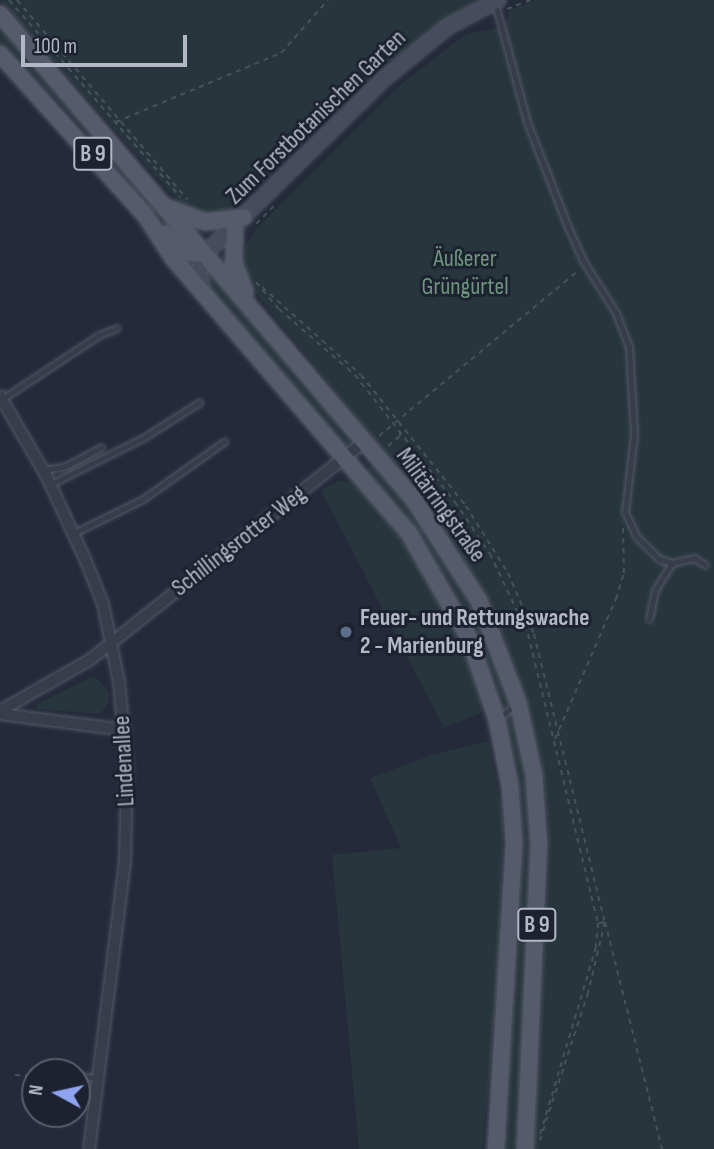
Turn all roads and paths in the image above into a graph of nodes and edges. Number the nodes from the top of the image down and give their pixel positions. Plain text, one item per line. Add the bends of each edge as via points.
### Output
1 (9, 0) edge
2 (17, 0) edge
3 (328, 0) edge
4 (530, 0) edge
5 (497, 6) edge
6 (0, 14) edge
7 (0, 54) edge
8 (120, 120) junction
9 (115, 122) junction
10 (283, 197) dead end
11 (161, 205) junction
12 (145, 215) junction
13 (245, 223) junction
14 (204, 255) junction
15 (586, 265) junction
16 (258, 284) dead end
17 (203, 292) junction
18 (252, 307) junction
19 (117, 328) dead end
20 (1, 398) edge
21 (200, 402) dead end
22 (393, 426) junction
23 (400, 428) dead end
24 (400, 436) junction
25 (225, 441) dead end
26 (365, 442) junction
27 (101, 447) dead end
28 (346, 458) junction
29 (44, 470) junction
30 (51, 484) junction
31 (625, 512) junction
32 (74, 533) junction
33 (672, 563) junction
34 (705, 565) dead end
35 (649, 619) dead end
36 (113, 640) junction
37 (518, 702) junction
38 (0, 712) edge
39 (497, 720) junction
40 (125, 730) junction
41 (555, 740) junction
42 (598, 923) junction
43 (15, 1075) dead end
44 (21, 1075) edge
45 (91, 1077) edge
46 (96, 1078) junction
47 (89, 1149) edge
48 (496, 1149) edge
49 (525, 1149) edge
50 (536, 1149) edge
51 (662, 1149) edge

1 - 9 path
2 - 8 path
3 - 8 path via 281,53
4 - 5 path
5 - 13 main road, Zum Forstbotanischen Garten via 447,27 386,77
5 - 15 lane via 527,122
6 - 11 main road, Militärringstraße / B 9
7 - 12 main road, Militärringstraße / B 9
8 - 9 path
8 - 9 path via 190,203 179,197
10 - 13 path
11 - 13 main road, B 9 via 205,222
11 - 14 main road, Militärringstraße / B 9
12 - 14 main road, B 9 via 184,251
12 - 17 main road, Militärringstraße / B 9
13 - 14 main road, Zum Forstbotanischen Garten
13 - 18 main road, B 9 via 234,263
14 - 17 main road via 199,279
14 - 18 main road, Militärringstraße / B 9
15 - 22 path
15 - 31 lane via 616,313 629,347 634,435
16 - 22 path via 303,331 345,364
17 - 28 main road, Militärringstraße / B 9
18 - 26 main road, Militärringstraße / B 9
19 - 20 lane
20 - 29 street, Lindenallee
21 - 30 lane via 143,438
22 - 24 path
22 - 26 path
23 - 24 path
24 - 41 path via 471,524 504,580 530,642
25 - 32 lane via 143,499
26 - 28 street, Schillingsrotter Weg
26 - 37 main road, Militärringstraße / B 9 via 428,517 466,576 498,643
27 - 29 lane via 71,464
28 - 36 street, Schillingsrotter Weg
28 - 39 main road, Militärringstraße / B 9 via 431,566 469,638
29 - 30 street, Lindenallee
30 - 32 street, Lindenallee
31 - 33 lane via 636,536 655,556
31 - 41 path via 624,573
32 - 36 street, Lindenallee
33 - 34 lane via 690,558
33 - 35 lane via 655,590
36 - 38 street, Schillingsrotter Weg via 71,672
36 - 40 street, Lindenallee
37 - 39 lane
37 - 49 main road, Militärringstraße / B 9 via 534,775 539,844
38 - 40 street
39 - 48 main road, Militärringstraße / B 9 via 510,786 514,843
40 - 46 street, Lindenallee via 123,886
41 - 42 path
42 - 50 path via 596,947
42 - 51 path via 605,922
43 - 44 path
45 - 46 lane
46 - 47 street, Lindenallee

